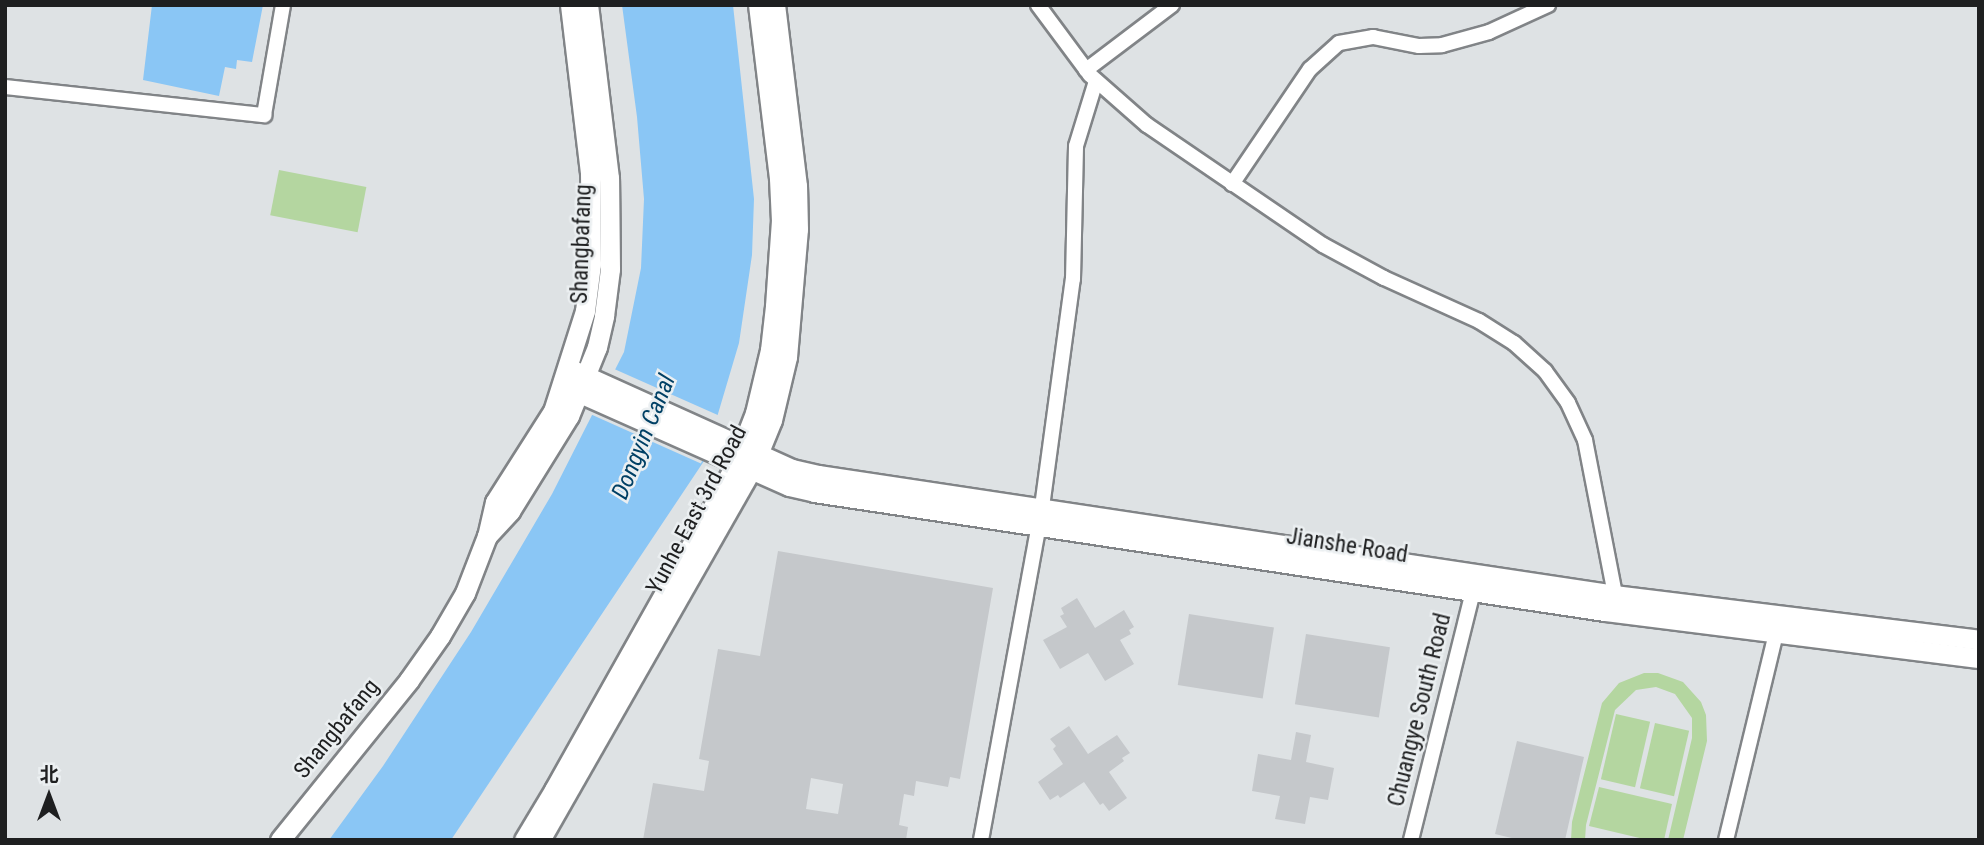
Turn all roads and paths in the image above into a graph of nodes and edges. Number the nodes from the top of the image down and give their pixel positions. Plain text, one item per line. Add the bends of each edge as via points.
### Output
1 (284, 5) edge
2 (570, 5) edge
3 (588, 5) edge
4 (758, 5) edge
5 (775, 5) edge
6 (1038, 5) edge
7 (1172, 5) edge
8 (1548, 5) edge
9 (1091, 76) junction
10 (5, 87) edge
11 (1232, 184) junction
12 (581, 384) junction
13 (748, 458) junction
14 (1040, 516) junction
15 (1473, 591) junction
16 (1615, 595) junction
17 (1776, 633) junction
18 (1979, 640) edge
19 (1979, 658) edge
20 (280, 840) edge
21 (524, 840) edge
22 (540, 840) edge
23 (981, 840) edge
24 (1411, 840) edge
25 (1726, 840) edge

1 - 10 street via 264,115
2 - 12 street, Shangbafang via 592,219
3 - 12 street, Shangbafang via 611,223 604,316
4 - 13 street, Yunhe East 3rd Road via 781,221 769,350
5 - 13 street, Yunhe East 3rd Road via 798,229 787,357 772,420
6 - 9 street
7 - 9 street
8 - 11 street via 1489,32 1442,45 1419,46 1373,37 1339,43 1310,69
9 - 11 street via 1147,125
9 - 14 street via 1076,146 1073,279
11 - 16 street via 1323,245 1497,331 1545,371 1568,403 1585,440
12 - 13 street, Jianshe Road
12 - 20 street, Shangbafang via 569,416 510,512 486,537 465,593 440,636
13 - 14 street, Jianshe Road via 789,486 814,492
13 - 21 street, Yunhe East 3rd Road
13 - 22 street, Yunhe East 3rd Road
14 - 15 street, Jianshe Road
14 - 16 street, Jianshe Road
14 - 23 street
15 - 17 street, Jianshe Road
15 - 24 street, Chuangye South Road
16 - 18 street, Jianshe Road
17 - 19 street, Jianshe Road
17 - 25 street

